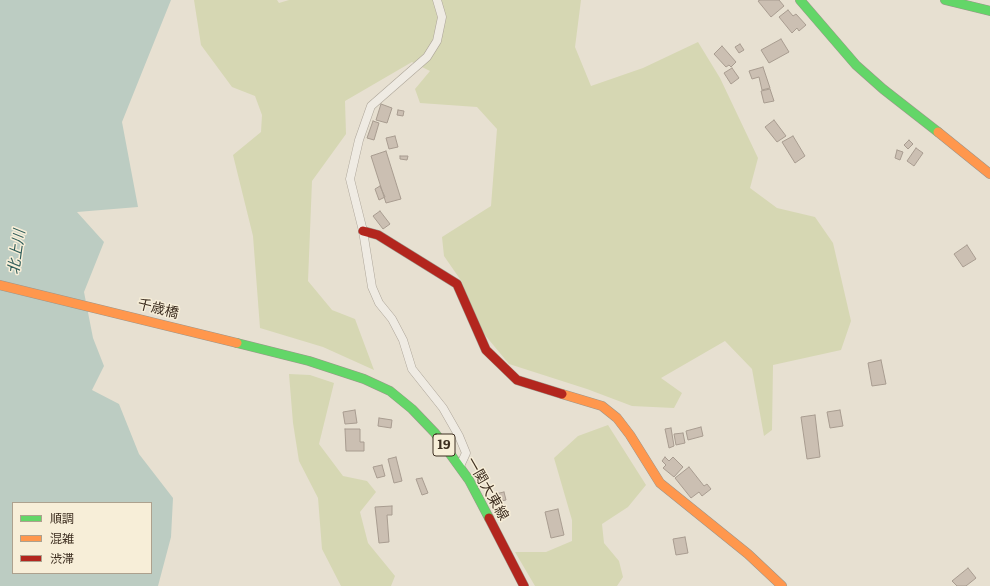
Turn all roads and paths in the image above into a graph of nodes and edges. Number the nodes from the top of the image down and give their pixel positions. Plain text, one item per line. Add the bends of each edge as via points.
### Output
1 (437, 0) edge
2 (800, 0) edge
3 (945, 0) edge
4 (990, 11) edge
5 (990, 174) edge
6 (363, 231) junction
7 (0, 285) edge
8 (309, 361) joint
9 (460, 466) junction
10 (524, 586) edge
11 (782, 586) edge

1 - 6 street via 442,17 437,40 427,57 371,106 359,140 350,179
2 - 5 street via 856,65
3 - 4 street
6 - 9 street via 372,287 403,340 412,369 443,408 459,436 466,453
6 - 11 street via 378,235 457,284 486,350 517,380 602,406 617,418 660,483 748,554
7 - 8 street, 千歳橋 / 19
8 - 9 street, 一関大東線 / 19 via 356,376 390,391 435,432
9 - 10 street, 一関大東線 / 19

